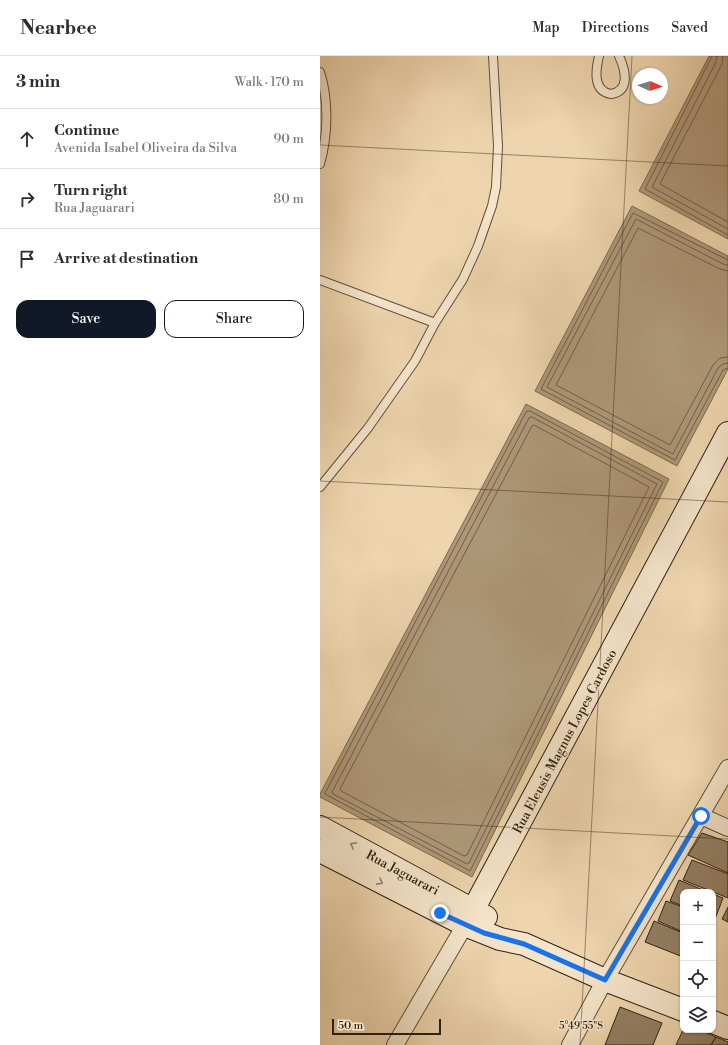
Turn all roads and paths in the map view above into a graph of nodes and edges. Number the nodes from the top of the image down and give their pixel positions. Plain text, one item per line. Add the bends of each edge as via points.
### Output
1 (493, 56) edge
2 (599, 56) edge
3 (620, 56) edge
4 (320, 72) edge
5 (320, 164) edge
6 (320, 280) edge
7 (435, 323) junction
8 (727, 436) edge
9 (320, 487) edge
10 (728, 768) edge
11 (701, 816) junction
12 (320, 827) edge
13 (728, 828) edge
14 (320, 851) edge
15 (469, 918) junction
16 (605, 980) junction
17 (680, 1009) edge
18 (716, 1023) edge
19 (728, 1028) edge
20 (395, 1045) edge
21 (570, 1045) edge

1 - 7 lane via 498,146 496,187 492,206 463,279
2 - 3 lane via 597,81 604,91 611,94 621,89 625,80 625,68
4 - 5 lane via 326,115 324,151
6 - 7 lane
7 - 9 lane via 415,362 368,428
8 - 15 main road, Rua Eleusis Magnus Lopes Cardoso
10 - 11 street
11 - 13 street
11 - 16 street
15 -> 12 main road, Rua Jaguarari
14 -> 15 main road, Rua Jaguarari
15 - 16 main road, Rua Jaguarari via 500,939 524,944
15 - 20 street, Rua Eleusis Magnus Lopes Cardoso
16 - 17 main road, Rua Jaguarari
16 - 21 street
18 - 19 main road

